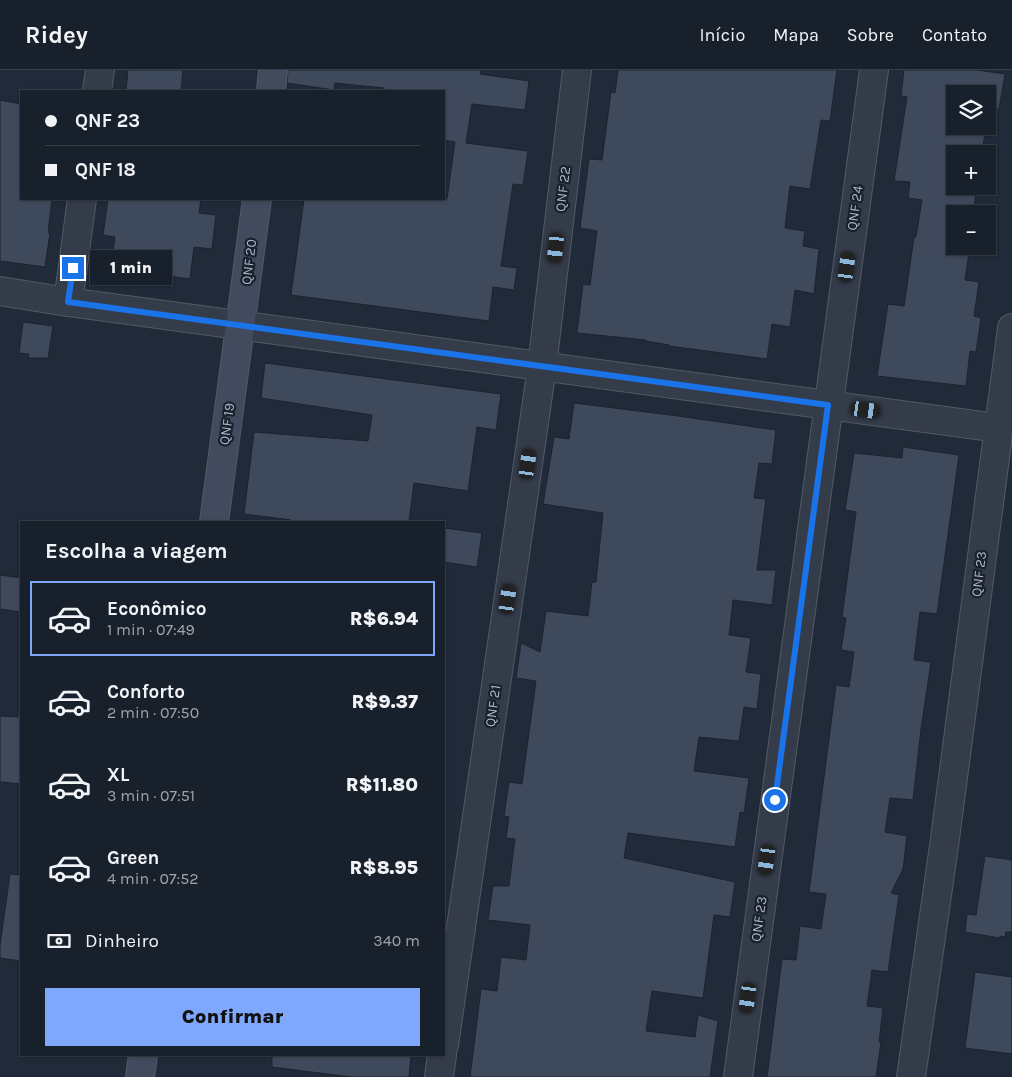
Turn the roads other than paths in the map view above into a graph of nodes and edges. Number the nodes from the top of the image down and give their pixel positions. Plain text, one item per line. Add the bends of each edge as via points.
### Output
1 (100, 70) edge
2 (273, 70) edge
3 (577, 70) edge
4 (874, 70) edge
5 (97, 90) edge
6 (270, 90) edge
7 (82, 200) edge
8 (257, 200) edge
9 (0, 291) edge
10 (68, 302) junction
11 (240, 326) junction
12 (1012, 328) edge
13 (542, 367) junction
14 (828, 405) junction
15 (998, 428) junction
16 (214, 521) edge
17 (445, 1038) edge
18 (143, 1056) edge
19 (442, 1056) edge
20 (140, 1077) edge
21 (439, 1077) edge
22 (738, 1077) edge
23 (911, 1077) edge

1 - 5 street
2 - 6 street
3 - 13 street, QNF 22
4 - 14 street, QNF 24
7 - 10 street
8 - 11 street, QNF 20
9 - 10 street
10 - 11 street
11 - 13 street
11 - 16 street, QNF 19
12 - 15 street, QNF 23
13 - 14 street
13 - 17 street, QNF 21
14 - 15 street
14 - 22 street, QNF 23
15 - 23 street, QNF 23
18 - 20 street
19 - 21 street

